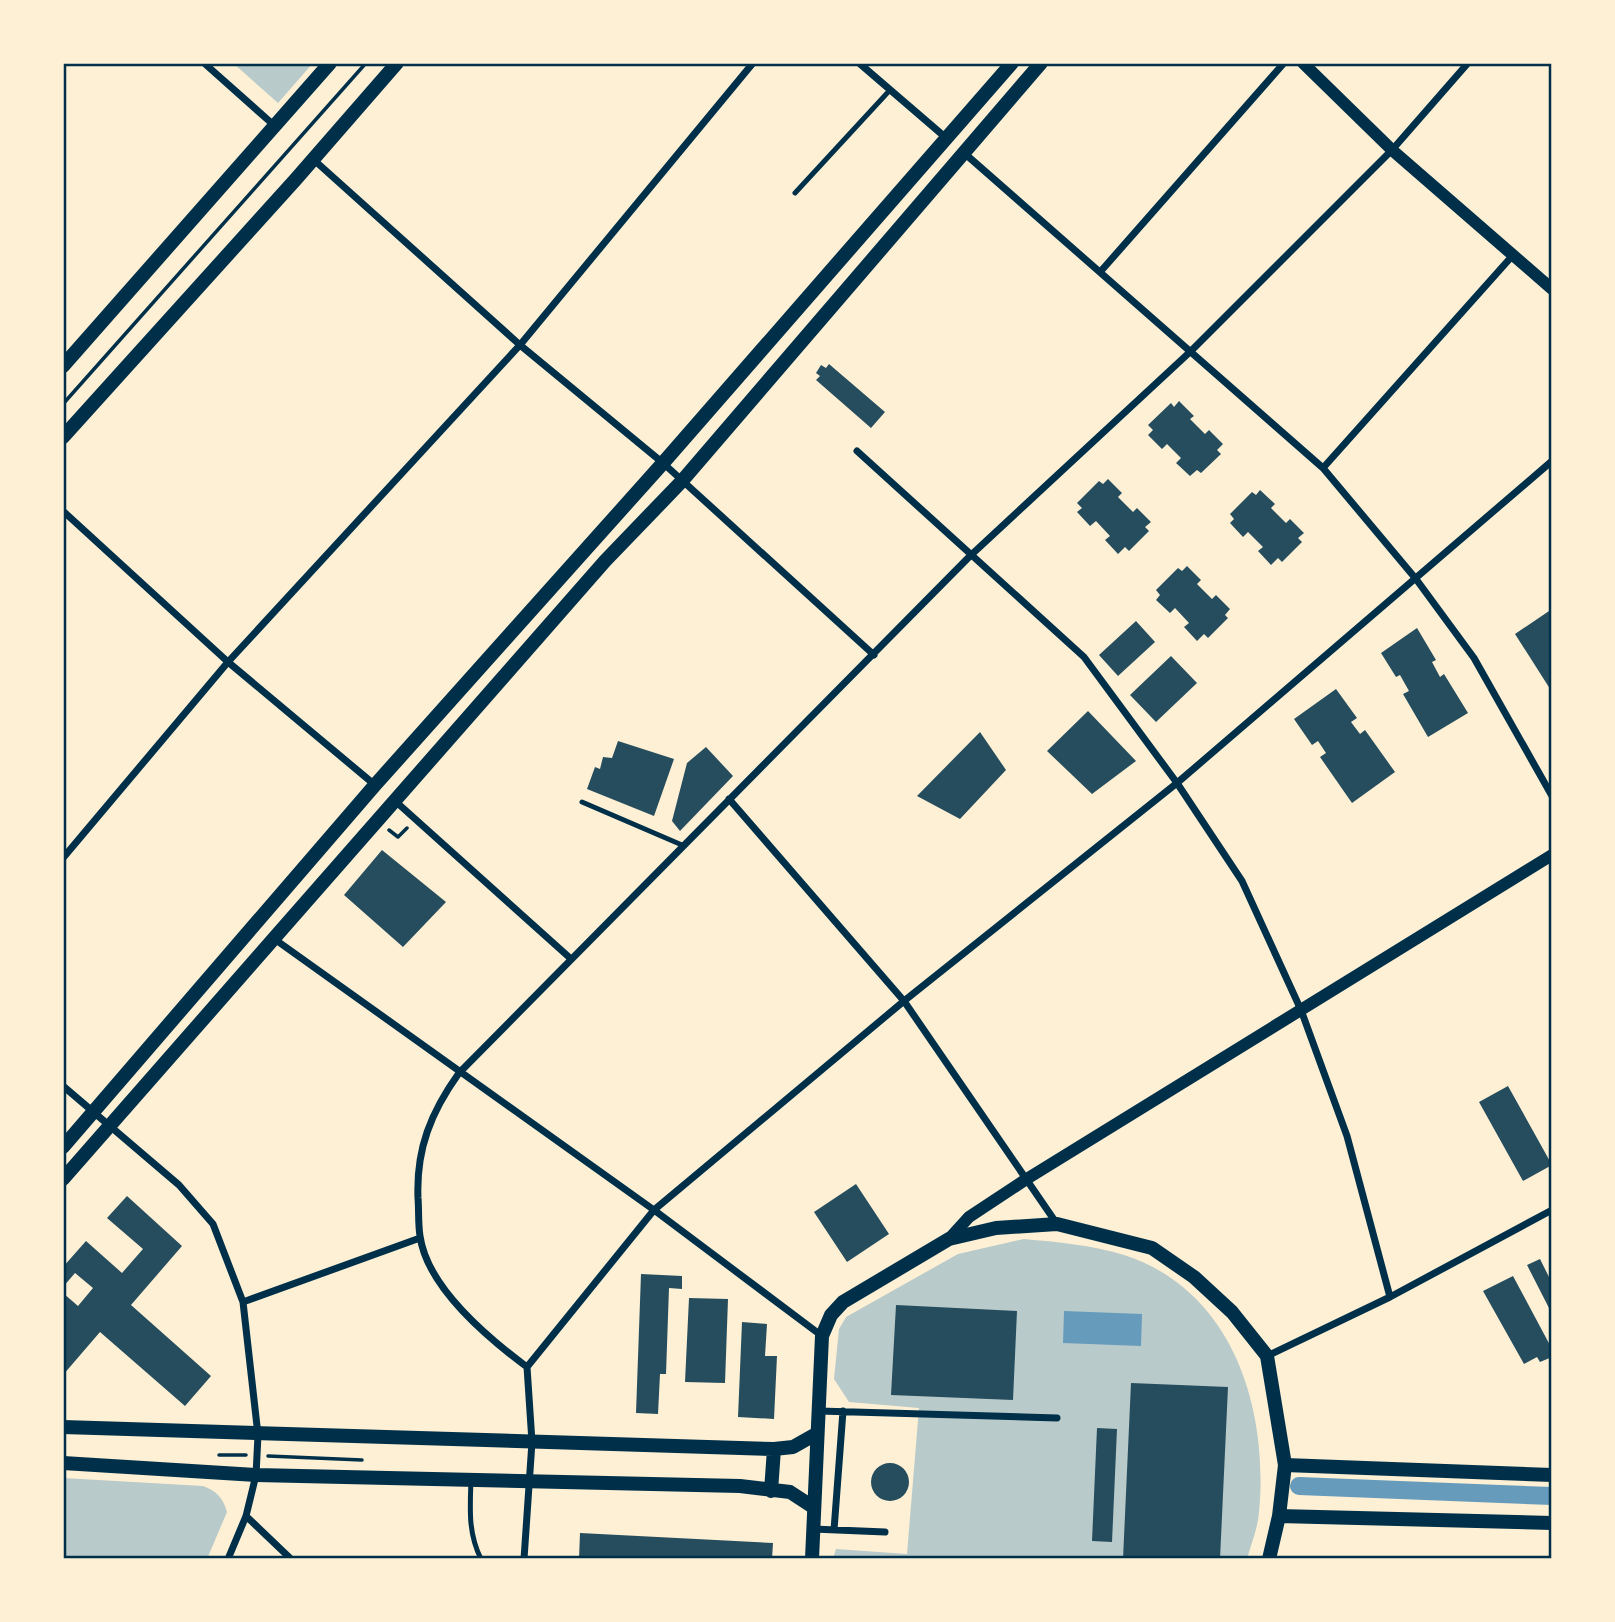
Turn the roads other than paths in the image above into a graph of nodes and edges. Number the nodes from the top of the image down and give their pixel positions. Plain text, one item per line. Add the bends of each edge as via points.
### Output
1 (204, 63) edge
2 (330, 63) edge
3 (397, 63) edge
4 (753, 63) edge
5 (859, 63) edge
6 (1012, 63) edge
7 (1041, 63) edge
8 (1283, 63) edge
9 (1303, 63) edge
10 (1468, 63) edge
11 (890, 90) junction
12 (276, 127) junction
13 (945, 137) junction
14 (1392, 150) junction
15 (962, 151) junction
16 (313, 160) junction
17 (795, 193) dead end
18 (1515, 253) junction
19 (1101, 271) junction
20 (1552, 289) edge
21 (520, 345) junction
22 (1191, 351) junction
23 (63, 366) edge
24 (63, 437) edge
25 (857, 450) dead end
26 (1552, 461) edge
27 (663, 463) junction
28 (1323, 468) junction
29 (682, 481) junction
30 (63, 511) edge
31 (970, 556) junction
32 (1416, 579) junction
33 (874, 655) junction
34 (228, 662) junction
35 (1177, 783) junction
36 (375, 785) junction
37 (1552, 796) edge
38 (729, 799) junction
39 (394, 800) junction
40 (582, 802) dead end
41 (682, 845) junction
42 (1552, 855) edge
43 (63, 858) edge
44 (273, 939) junction
45 (570, 958) junction
46 (904, 1001) junction
47 (1301, 1010) junction
48 (458, 1073) junction
49 (63, 1086) edge
50 (94, 1111) junction
51 (110, 1125) junction
52 (63, 1147) edge
53 (63, 1179) edge
54 (1025, 1180) junction
55 (654, 1210) junction
56 (1552, 1210) edge
57 (1057, 1224) junction
58 (420, 1238) junction
59 (949, 1239) junction
60 (1390, 1297) junction
61 (243, 1302) junction
62 (822, 1336) junction
63 (1266, 1356) junction
64 (527, 1367) junction
65 (817, 1410) junction
66 (843, 1411) junction
67 (1056, 1418) dead end
68 (63, 1427) edge
69 (816, 1434) junction
70 (258, 1435) junction
71 (532, 1442) junction
72 (774, 1449) junction
73 (63, 1463) edge
74 (1285, 1465) junction
75 (256, 1475) junction
76 (1552, 1475) edge
77 (471, 1478) junction
78 (530, 1479) junction
79 (771, 1491) junction
80 (813, 1507) junction
81 (246, 1516) junction
82 (1279, 1516) junction
83 (1552, 1523) edge
84 (812, 1530) junction
85 (834, 1530) junction
86 (885, 1532) dead end
87 (228, 1559) edge
88 (290, 1559) edge
89 (481, 1559) edge
90 (524, 1559) edge
91 (812, 1559) edge
92 (1269, 1559) edge

1 - 12 street
2 - 12 main road
3 - 16 main road
4 - 21 street
5 - 11 street
6 - 13 main road
7 - 15 main road
8 - 19 street
9 - 14 street
10 - 14 street
11 - 13 street
11 - 17 lane
12 - 23 main road
13 - 27 main road
14 - 18 street
14 - 22 street
15 - 19 street
15 - 29 main road
16 - 21 street
16 - 24 main road
18 - 20 street
18 - 28 street
19 - 22 street
21 - 27 street
21 - 34 street
22 - 28 street
22 - 31 street
25 - 31 street
26 - 32 street
27 - 29 street
27 - 36 main road
28 - 32 street
29 - 33 street
29 - 39 main road via 605,561
30 - 34 street
31 - 33 street
31 - 35 street via 1084,657
32 - 35 street
32 - 37 street via 1474,658
33 - 38 street
34 - 36 street
34 - 43 street
35 - 46 street
35 - 47 street via 1242,881
36 - 50 main road
38 - 41 street
38 - 46 street
39 - 44 main road
39 - 45 street
40 - 41 lane
41 - 45 street
42 - 47 street
44 - 48 street
44 - 51 main road
45 - 48 street
46 - 54 street
46 - 55 street
47 - 54 street
47 - 60 street via 1347,1136
48 - 55 street
48 - 58 street via 424,1135 418,1163
49 - 50 street
50 - 51 street
50 - 52 main road
51 - 53 main road
51 - 61 street via 179,1185 213,1224
54 - 57 street
54 - 59 street via 969,1217
55 - 62 street
55 - 64 street
56 - 60 street
57 - 59 main road via 996,1228
57 - 63 main road via 1152,1248 1194,1277 1232,1312
58 - 61 street
58 - 64 street via 452,1299 492,1342
59 - 62 main road via 843,1302
60 - 63 street
61 - 70 street
62 - 65 main road
63 - 74 main road
64 - 71 street
65 - 66 street
65 - 69 main road
66 - 67 street
66 - 85 street
68 - 70 main road
69 - 72 main road via 793,1447
69 - 80 main road
70 - 71 main road
70 - 75 street
71 - 72 main road
71 - 78 street
72 - 79 main road
73 - 75 main road
74 - 76 main road
74 - 82 main road
75 - 77 main road
75 - 81 street
77 - 78 main road
77 - 89 lane via 470,1522
78 - 79 main road
78 - 90 street
79 - 80 main road via 790,1492
80 - 84 main road
81 - 87 street
81 - 88 street
82 - 83 main road
82 - 92 main road
84 - 85 street
84 - 91 main road
85 - 86 street

